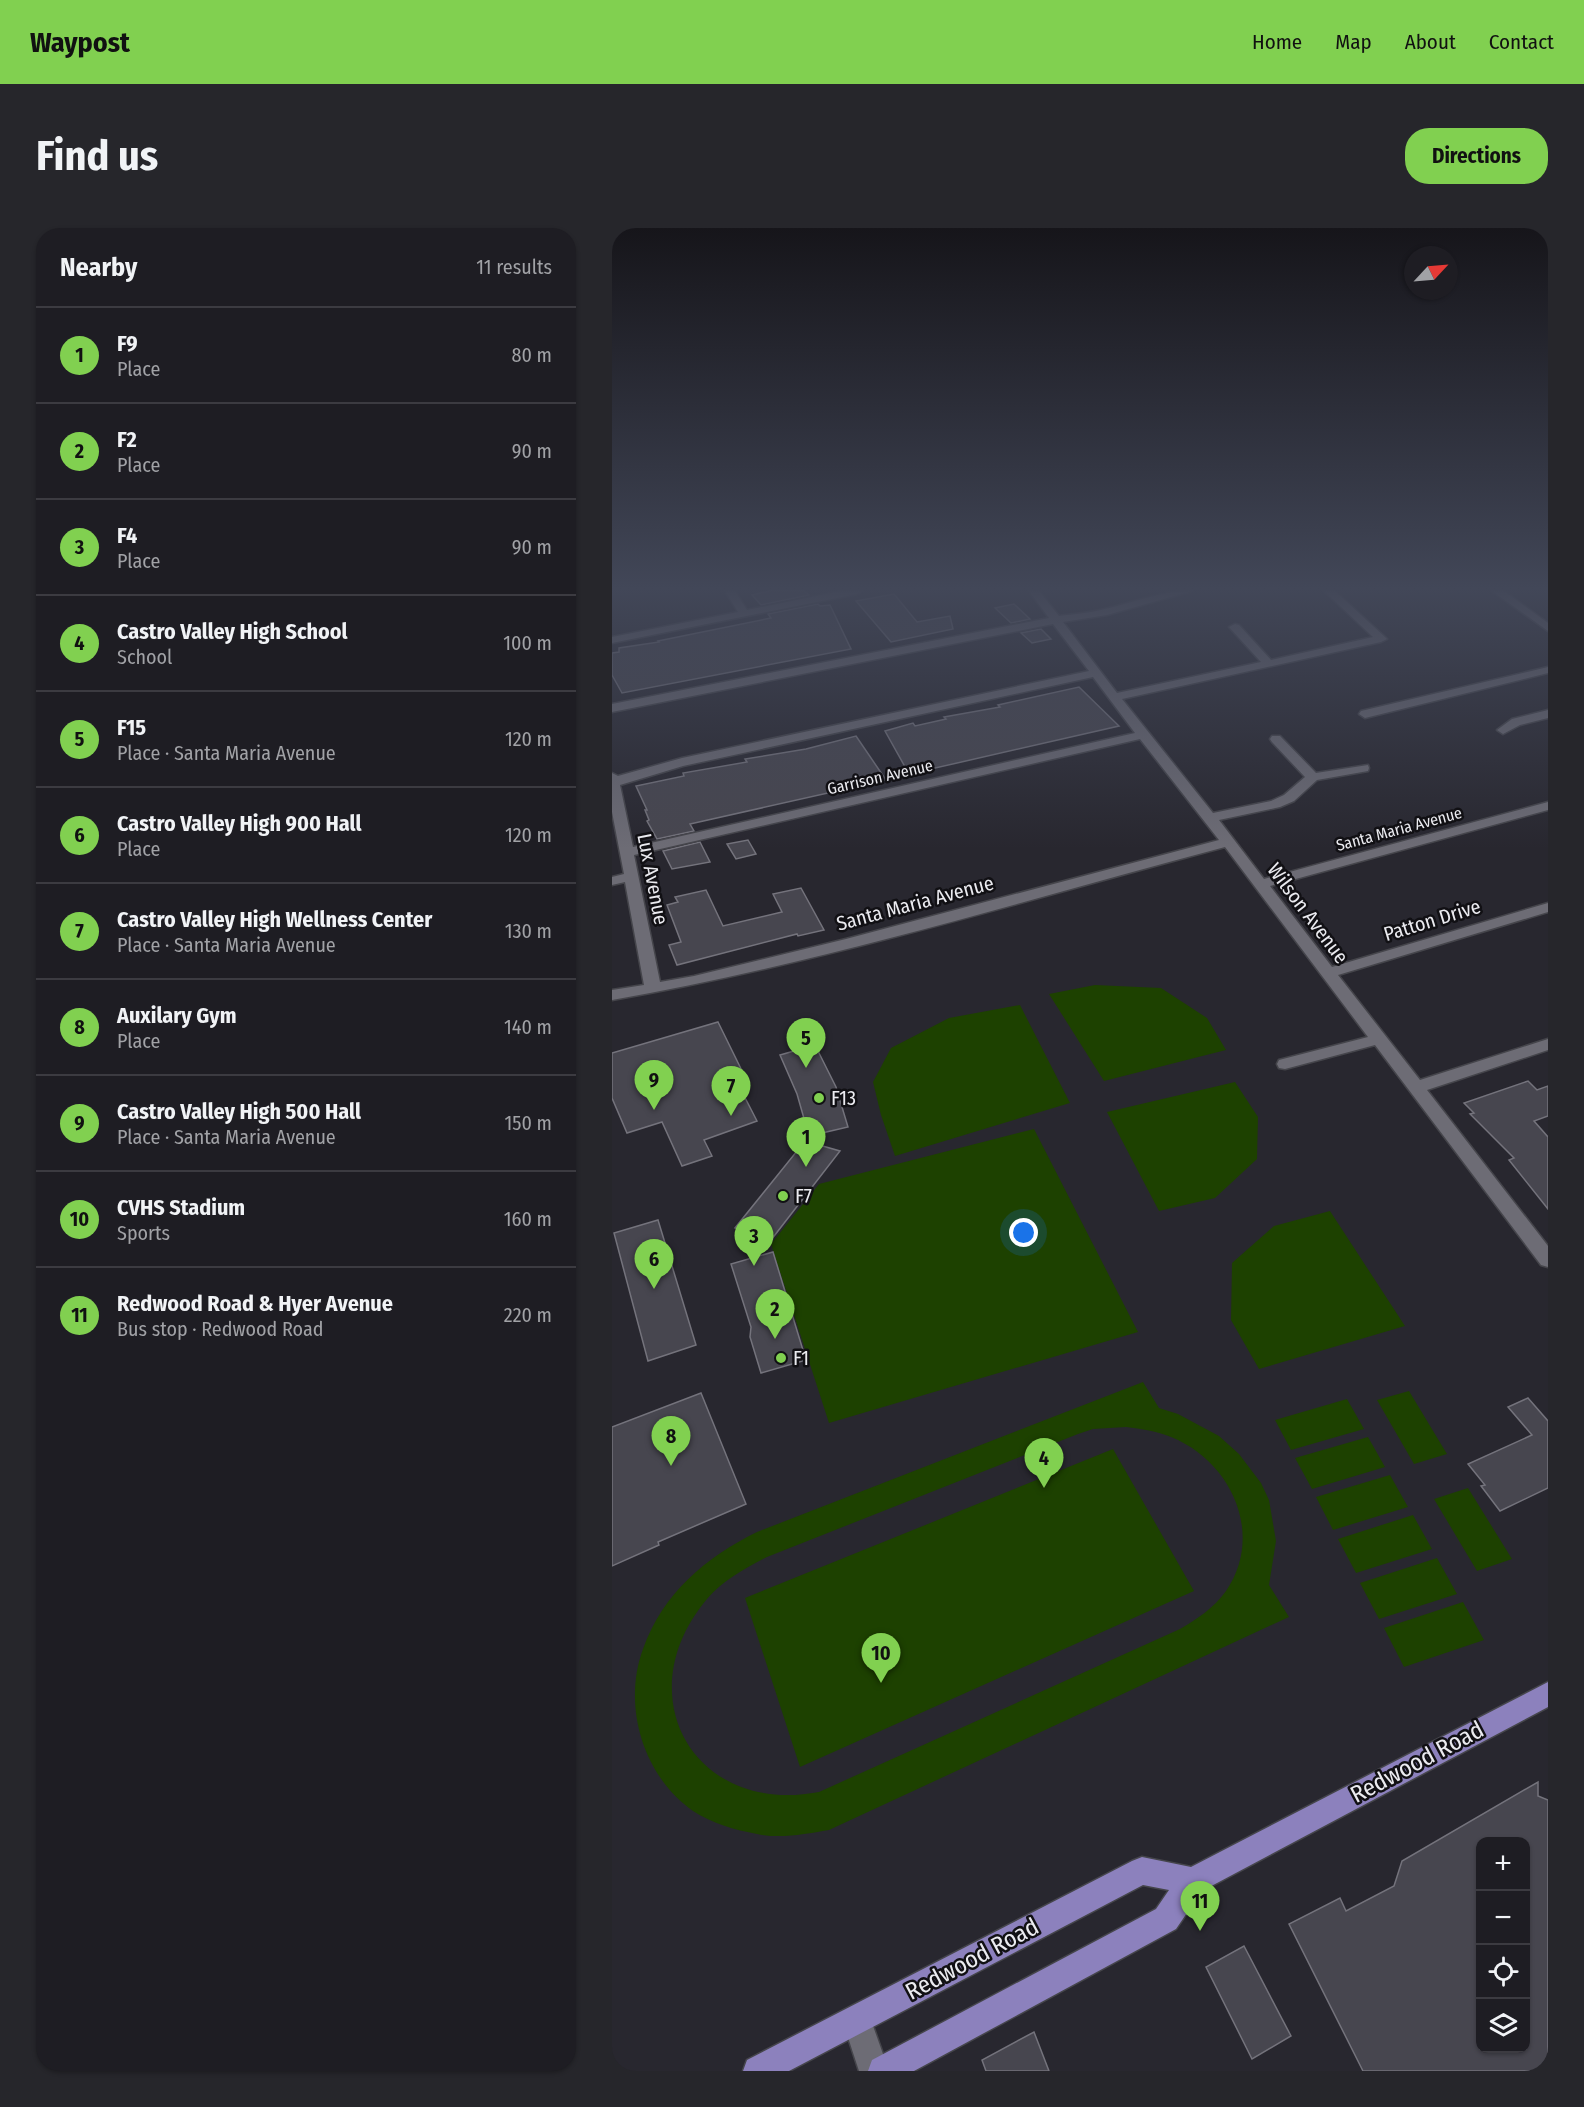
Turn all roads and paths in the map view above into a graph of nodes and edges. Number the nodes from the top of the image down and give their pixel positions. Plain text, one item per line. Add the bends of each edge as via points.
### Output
1 (768, 677) edge
2 (1077, 677) edge
3 (1099, 677) edge
4 (1208, 677) edge
5 (1519, 677) edge
6 (1114, 697) junction
7 (612, 708) edge
8 (1365, 714) dead end
9 (1548, 714) edge
10 (1503, 730) dead end
11 (1143, 735) junction
12 (1276, 739) dead end
13 (1364, 768) dead end
14 (1313, 777) junction
15 (612, 781) edge
16 (1548, 806) edge
17 (1210, 818) junction
18 (1227, 842) junction
19 (626, 853) junction
20 (630, 877) junction
21 (612, 881) edge
22 (1260, 884) junction
23 (1548, 907) edge
24 (1327, 973) junction
25 (653, 989) junction
26 (612, 995) edge
27 (1379, 1039) junction
28 (1548, 1044) edge
29 (1285, 1064) dead end
30 (1417, 1087) junction
31 (1548, 1260) edge
32 (1548, 1694) edge
33 (1192, 1881) junction
34 (857, 2019) junction
35 (758, 2071) edge
36 (874, 2071) edge
37 (883, 2071) edge

1 - 7 street
2 - 15 street via 682,762
3 - 6 street, Wilson Avenue
4 - 6 street
5 - 8 street
6 - 11 street, Wilson Avenue
9 - 10 street via 1516,722
11 - 17 street, Wilson Avenue
11 - 19 street, Garrison Avenue
12 - 14 street
13 - 14 street
14 - 17 street via 1289,798 1275,804
15 - 19 street, Lux Avenue
16 - 22 street, Santa Maria Avenue
17 - 18 street, Wilson Avenue
18 - 22 street, Wilson Avenue
18 - 25 street, Santa Maria Avenue via 850,943
19 - 20 street, Lux Avenue
20 - 21 street
20 - 25 street, Lux Avenue
22 - 24 street, Wilson Avenue
23 - 24 street, Patton Drive
24 - 27 street, Wilson Avenue
25 - 26 street, Santa Maria Avenue
27 - 29 street
27 - 30 street, Wilson Avenue
28 - 30 street
30 - 31 street, Wilson Avenue
32 - 33 main road, Redwood Road
33 - 34 main road, Redwood Road via 1142,1871
33 - 37 main road, Redwood Road via 1166,1919
34 - 35 main road, Redwood Road
34 - 36 street

